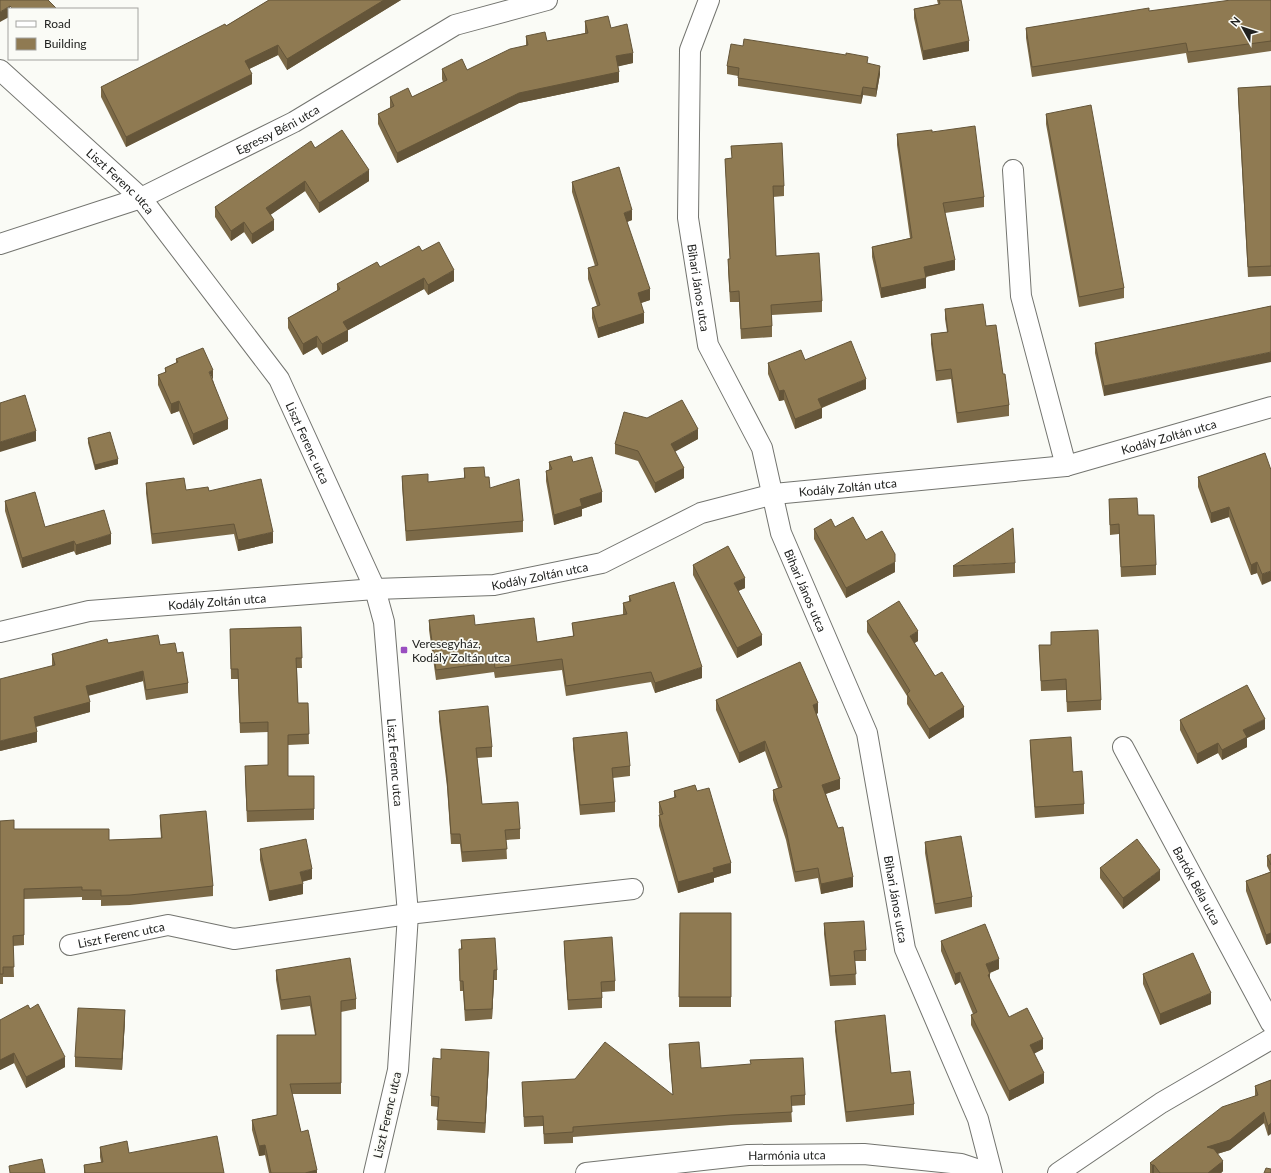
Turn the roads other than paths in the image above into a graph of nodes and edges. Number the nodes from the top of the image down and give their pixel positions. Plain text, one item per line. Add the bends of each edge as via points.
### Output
1 (547, 0) edge
2 (709, 0) edge
3 (0, 70) edge
4 (1013, 170) dead end
5 (141, 198) junction
6 (0, 244) edge
7 (1271, 407) edge
8 (1066, 466) junction
9 (774, 494) junction
10 (375, 589) junction
11 (0, 632) edge
12 (1124, 747) dead end
13 (633, 889) dead end
14 (408, 914) junction
15 (70, 945) dead end
16 (1271, 1023) edge
17 (1271, 1039) edge
18 (374, 1173) edge
19 (586, 1173) edge
20 (988, 1173) edge
21 (992, 1173) edge
22 (1058, 1173) edge

1 - 5 street, Egressy Béni utca via 455,25 294,122
2 - 9 street, Bihari János utca via 690,50 688,218 708,345 762,448
3 - 5 street, Liszt Ferenc utca
4 - 8 street via 1021,296
5 - 6 street, Egressy Béni utca
5 - 10 street, Liszt Ferenc utca via 279,379
7 - 8 street, Kodály Zoltán utca
8 - 9 street, Kodály Zoltán utca
9 - 10 street, Kodály Zoltán utca via 701,513 602,563 494,585
9 - 21 street, Bihari János utca via 781,533 867,733 905,949 978,1119
10 - 11 street, Kodály Zoltán utca via 90,612
10 - 14 street, Liszt Ferenc utca via 384,622
12 - 16 street, Bartók Béla utca
13 - 14 street, Liszt Ferenc utca
14 - 15 street, Liszt Ferenc utca via 234,939 168,925
14 - 18 street, Liszt Ferenc utca via 398,1070
17 - 22 street via 1161,1103
19 - 20 street, Harmónia utca via 748,1155 864,1154 961,1164

